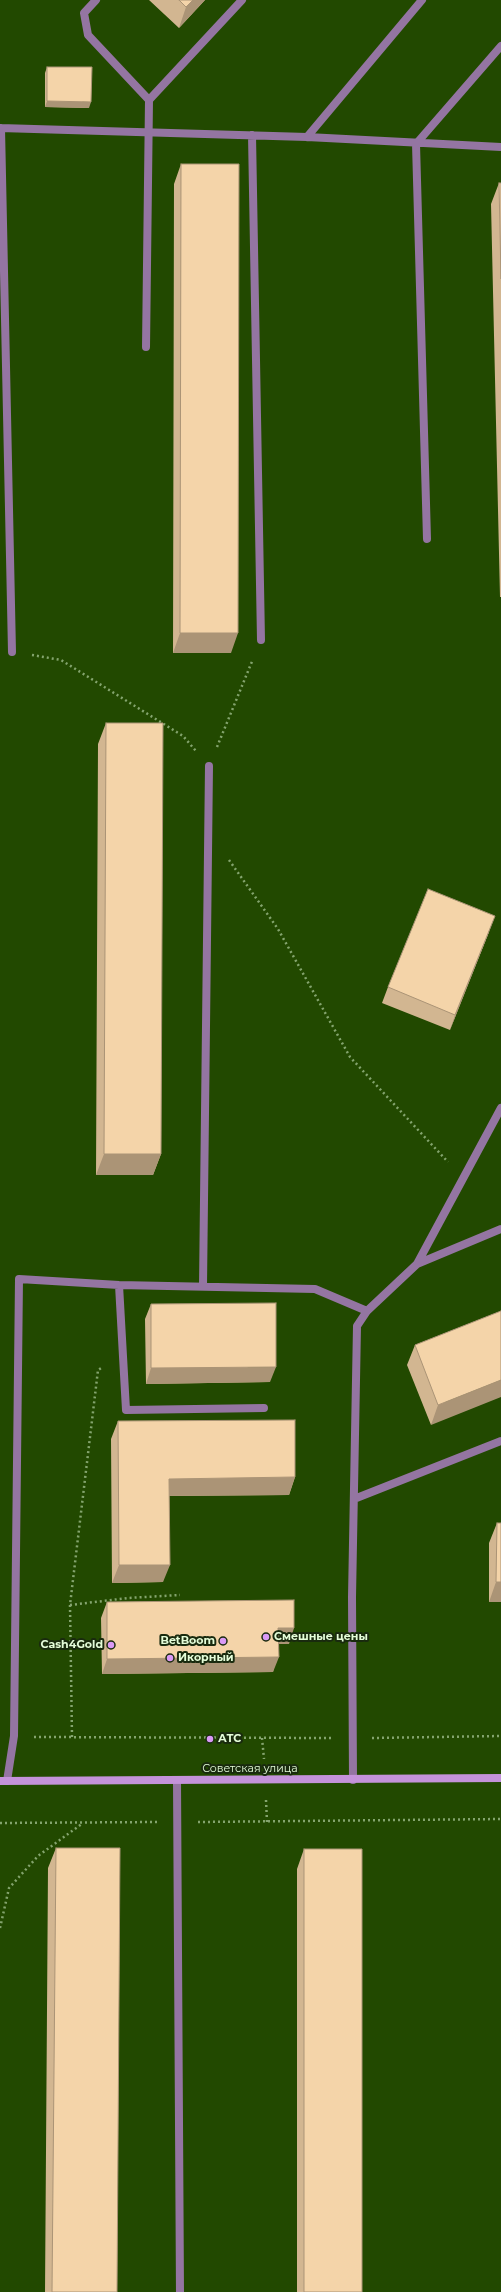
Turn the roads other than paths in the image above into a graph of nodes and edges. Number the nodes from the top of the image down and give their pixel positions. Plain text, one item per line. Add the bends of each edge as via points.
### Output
1 (96, 0) edge
2 (242, 0) edge
3 (422, 0) edge
4 (501, 46) edge
5 (149, 100) junction
6 (0, 128) edge
7 (147, 132) junction
8 (252, 135) junction
9 (306, 137) junction
10 (416, 144) junction
11 (501, 147) edge
12 (146, 347) dead end
13 (427, 539) dead end
14 (261, 640) road end
15 (12, 652) road end
16 (209, 766) road end
17 (501, 1108) edge
18 (501, 1229) edge
19 (417, 1264) junction
20 (119, 1285) junction
21 (203, 1286) junction
22 (367, 1311) junction
23 (264, 1408) dead end
24 (501, 1441) edge
25 (354, 1499) junction
26 (501, 1778) edge
27 (353, 1780) junction
28 (4, 1781) edge
29 (177, 1781) junction
30 (180, 2292) edge

1 - 5 lane via 84,12 88,35
2 - 5 lane
3 - 9 lane
4 - 10 lane
5 - 7 lane
6 - 7 lane
6 - 15 lane
7 - 8 lane
7 - 12 lane
8 - 9 lane
8 - 14 lane
9 - 10 lane
10 - 11 lane
10 - 13 lane
16 - 21 lane
17 - 19 lane
18 - 19 lane
19 - 22 lane
20 - 21 lane
20 - 23 lane via 126,1410
20 - 28 lane via 19,1279 14,1736
21 - 22 lane via 315,1289
22 - 25 lane via 357,1326
24 - 25 lane
25 - 27 lane
26 - 27 main road, Советская улица
27 - 29 main road, Советская улица
28 - 29 main road, Советская улица
29 - 30 lane

